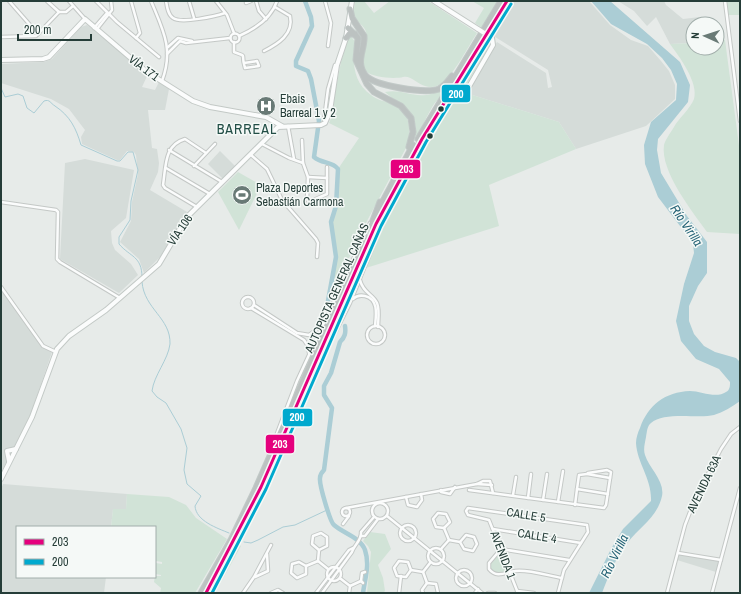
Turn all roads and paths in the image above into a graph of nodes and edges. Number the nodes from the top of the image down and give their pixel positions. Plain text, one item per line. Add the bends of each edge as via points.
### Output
1 (8, 1) edge
2 (47, 1) edge
3 (69, 1) edge
4 (96, 1) edge
5 (111, 1) edge
6 (131, 1) edge
7 (152, 1) edge
8 (166, 1) edge
9 (189, 1) edge
10 (216, 1) edge
11 (251, 1) edge
12 (256, 1) edge
13 (276, 1) edge
14 (325, 1) edge
15 (352, 1) edge
16 (434, 1) edge
17 (501, 1) edge
18 (506, 1) edge
19 (725, 1) edge
20 (246, 3) dead end
21 (73, 6) junction
22 (275, 7) junction
23 (350, 9) junction
24 (59, 12) junction
25 (225, 13) junction
26 (108, 14) junction
27 (194, 18) junction
28 (85, 19) junction
29 (266, 19) junction
30 (348, 27) junction
31 (358, 27) junction
32 (95, 29) junction
33 (234, 33) junction
34 (38, 34) junction
35 (356, 34) junction
36 (239, 36) junction
37 (480, 36) junction
38 (1, 37) edge
39 (136, 38) junction
40 (230, 38) junction
41 (346, 38) junction
42 (197, 41) junction
43 (234, 42) junction
44 (168, 46) junction
45 (328, 46) dead end
46 (264, 51) dead end
47 (167, 54) junction
48 (159, 57) dead end
49 (1, 60) edge
50 (244, 63) junction
51 (462, 74) junction
52 (162, 82) junction
53 (465, 91) junction
54 (435, 118) junction
55 (740, 121) edge
56 (282, 126) junction
57 (288, 126) junction
58 (302, 140) dead end
59 (215, 144) dead end
60 (262, 144) junction
61 (169, 150) junction
62 (206, 153) junction
63 (251, 155) junction
64 (294, 159) junction
65 (303, 163) junction
66 (194, 166) junction
67 (327, 167) dead end
68 (166, 168) junction
69 (308, 177) junction
70 (327, 178) junction
71 (222, 182) junction
72 (210, 194) junction
73 (382, 198) junction
74 (1, 202) edge
75 (197, 207) junction
76 (371, 226) junction
77 (317, 257) dead end
78 (360, 280) junction
79 (1, 287) edge
80 (121, 298) junction
81 (350, 303) junction
82 (254, 305) junction
83 (251, 308) junction
84 (323, 324) junction
85 (377, 327) junction
86 (56, 352) junction
87 (308, 356) junction
88 (290, 421) junction
89 (739, 427) edge
90 (563, 471) dead end
91 (531, 474) dead end
92 (547, 474) dead end
93 (587, 474) junction
94 (516, 477) dead end
95 (610, 478) junction
96 (1, 479) edge
97 (455, 487) junction
98 (740, 488) edge
99 (577, 489) junction
100 (441, 490) junction
101 (469, 490) dead end
102 (493, 493) junction
103 (421, 494) junction
104 (608, 494) junction
105 (512, 496) junction
106 (406, 497) junction
107 (528, 498) junction
108 (390, 500) junction
109 (543, 500) junction
110 (558, 502) junction
111 (367, 504) junction
112 (386, 505) junction
113 (575, 505) junction
114 (374, 506) junction
115 (346, 508) junction
116 (245, 511) junction
117 (466, 511) joint
118 (348, 516) junction
119 (387, 516) junction
120 (374, 517) junction
121 (378, 519) junction
122 (343, 524) dead end
123 (444, 528) junction
124 (402, 529) junction
125 (493, 529) junction
126 (361, 537) junction
127 (414, 538) junction
128 (449, 540) junction
129 (460, 542) junction
130 (581, 543) junction
131 (272, 545) dead end
132 (354, 547) junction
133 (441, 549) junction
134 (501, 549) junction
135 (319, 550) junction
136 (430, 551) junction
137 (267, 553) junction
138 (678, 553) junction
139 (441, 560) junction
140 (570, 560) junction
141 (721, 560) junction
142 (318, 562) junction
143 (430, 563) junction
144 (306, 566) junction
145 (336, 567) junction
146 (328, 569) junction
147 (339, 570) junction
148 (412, 570) junction
149 (365, 572) dead end
150 (423, 572) junction
151 (458, 573) junction
152 (510, 573) junction
153 (216, 575) junction
154 (401, 576) junction
155 (254, 577) junction
156 (328, 578) junction
157 (562, 578) junction
158 (341, 579) junction
159 (332, 580) junction
160 (427, 583) junction
161 (469, 583) junction
162 (350, 586) junction
163 (478, 589) junction
164 (517, 592) edge
165 (200, 593) edge
166 (206, 593) edge
167 (212, 593) edge
168 (243, 593) edge
169 (271, 593) edge
170 (283, 593) edge
171 (316, 593) edge
172 (322, 593) edge
173 (349, 593) edge
174 (399, 593) edge
175 (423, 593) edge
176 (438, 593) edge
177 (475, 593) edge
178 (482, 593) edge
179 (488, 593) edge
180 (495, 593) edge
181 (534, 593) edge
182 (558, 593) edge
183 (667, 593) edge
184 (712, 593) edge

1 - 34 street
2 - 24 street
3 - 21 street
4 - 26 street
5 - 26 street via 112,10
6 - 39 street via 140,33
7 - 44 street
8 - 27 street via 173,18
9 - 27 street
10 - 25 street
11 - 20 street
12 - 29 street via 259,11
13 - 22 street
14 - 45 street via 331,24
15 - 23 main road
16 - 53 main road, bridge via 492,38 493,45
17 - 37 highway, AUTOPISTA GENERAL CAÑAS
18 - 51 highway, AUTOPISTA GENERAL CAÑAS
19 - 55 street
21 - 24 street via 66,12
21 - 28 street
22 - 29 street
22 - 46 street via 290,16 290,26 282,41
23 - 30 main road
23 - 31 highway
24 - 34 street
25 - 27 street
25 - 33 street
26 - 32 street
26 - 39 street
28 - 32 main road, VÍA 171
28 - 49 main road via 49,57
29 - 36 street
30 - 31 highway
30 - 35 highway
30 - 41 main road
31 - 37 highway via 364,36 360,61 365,75 379,83 422,91 437,90 445,85
32 - 52 main road, VÍA 171
33 - 36 street
33 - 40 street
34 - 38 street
35 - 41 highway via 351,33
35 - 73 highway via 356,60 364,80 374,92 403,107 413,125 412,143
36 - 43 street
37 - 76 highway, AUTOPISTA GENERAL CAÑAS via 409,152
39 - 48 street
40 - 42 street
40 - 43 street
41 - 57 main road via 339,57 330,112 324,124
42 - 44 street via 178,38
42 - 47 street via 180,41
43 - 50 street via 234,52 242,54
44 - 47 street
47 - 52 street
50 - 50 street via 257,61 259,66 245,68
51 - 53 main road via 458,85
51 - 54 highway, AUTOPISTA GENERAL CAÑAS
52 - 56 main road, VÍA 171 via 199,104 266,117
53 - 54 main road via 452,95
54 - 78 street via 389,206
54 - 88 highway, AUTOPISTA GENERAL CAÑAS via 399,178 376,224
56 - 57 main road
56 - 60 main road, VÍA 106
57 - 64 street
58 - 65 street
59 - 62 street
60 - 63 main road, VÍA 106
60 - 64 street
61 - 62 street via 185,139
61 - 66 street
61 - 68 street
62 - 66 street
63 - 71 main road, VÍA 106
63 - 77 street via 267,169 282,200 317,242
64 - 65 street
65 - 69 street
66 - 71 street
67 - 70 street
68 - 72 street
68 - 75 street via 165,188
69 - 70 street
69 - 70 street via 309,202 327,194
71 - 72 main road, VÍA 106
72 - 75 main road, VÍA 106
73 - 76 highway
73 - 84 street
74 - 80 street via 56,210 60,262
75 - 80 main road, VÍA 106 via 184,222 159,264
76 - 116 highway, AUTOPISTA GENERAL CAÑAS
78 - 81 street
78 - 85 street via 362,288 378,305
79 - 86 street via 43,346
80 - 86 main road, VÍA 106 via 69,336
81 - 85 street via 360,296 366,296 373,301
81 - 88 street
82 - 83 street
82 - 83 street via 250,297 243,299 243,306
82 - 84 street via 300,334 312,334
83 - 87 street via 304,340 308,346
84 - 87 street
85 - 85 street via 368,330 367,336 374,343 379,343 384,337 384,332
86 - 96 main road, VÍA 106 via 32,417
87 - 116 street
88 - 153 highway, AUTOPISTA GENERAL CAÑAS via 261,487
89 - 138 street, AVENIDA 63A via 730,434 697,494
90 - 110 street
91 - 107 street
92 - 109 street
93 - 95 street
93 - 95 street via 610,470
93 - 99 street via 579,475
94 - 105 street
95 - 104 street
97 - 100 street
97 - 100 street via 450,494
97 - 102 street via 489,480
98 - 141 street
99 - 104 street
99 - 113 street
100 - 103 street
101 - 102 street
102 - 105 street
103 - 106 street
103 - 106 street via 422,500 417,506 408,505
104 - 113 street via 606,506 602,509
105 - 107 street
106 - 108 street
107 - 109 street
108 - 111 street
108 - 112 street
109 - 110 street
110 - 113 street
111 - 114 street
111 - 115 street
112 - 114 street via 381,503
112 - 119 street
114 - 120 street
115 - 118 street via 350,510
115 - 118 street via 342,513
116 - 165 highway, AUTOPISTA GENERAL CAÑAS
117 - 125 street, AVENIDA 1 via 468,515 488,519
117 - 130 street, CALLE 5 via 470,507 480,508 584,524 588,526 588,532
118 - 122 street
119 - 121 street
119 - 124 street
120 - 121 street
120 - 126 street via 361,532
121 - 126 street
123 - 123 street via 450,522 446,514 438,513 433,519 434,523 436,527
123 - 128 street
124 - 127 street
124 - 127 street via 400,532 403,541 411,542
124 - 127 street via 405,525 414,527 417,534
125 - 130 street, CALLE 4
125 - 134 street, AVENIDA 1
126 - 132 street
127 - 136 street
128 - 129 street
128 - 133 street
129 - 129 street via 464,549 472,551 477,544 474,537 466,536
130 - 140 street
131 - 137 street
132 - 145 street
132 - 147 street
133 - 136 street via 433,548
133 - 139 street via 444,557
134 - 140 street
134 - 152 street, AVENIDA 1
134 - 152 street via 490,560 489,569 503,575
135 - 135 street via 327,546 327,537 321,533 313,536 312,544
135 - 142 street
136 - 139 street
136 - 143 street via 427,554
137 - 155 street
137 - 155 street via 268,571
138 - 141 street
138 - 183 street, AVENIDA 63A
139 - 143 street via 438,564
139 - 151 street
140 - 157 street
141 - 184 street
142 - 144 street
142 - 146 street
143 - 150 street
144 - 144 street via 299,562 292,564 291,573 298,578 306,574
145 - 146 street
145 - 147 street
145 - 156 street
146 - 156 street
147 - 158 street via 342,572
147 - 159 street
148 - 150 street
148 - 154 street via 406,577
148 - 154 street via 408,562 399,561 394,568 397,576
149 - 162 street via 362,573 362,582
150 - 160 street
151 - 161 street
151 - 161 street via 455,577 458,585 466,586
151 - 161 street via 460,570 469,571 472,580
152 - 157 street via 517,571
152 - 164 street, AVENIDA 1
153 - 166 highway, AUTOPISTA GENERAL CAÑAS
153 - 167 highway
154 - 174 street
155 - 168 street
156 - 159 street
156 - 171 street
157 - 182 street
158 - 159 street via 334,582
158 - 162 street
159 - 172 street
160 - 175 street via 422,590
160 - 176 street via 436,584
161 - 163 street
162 - 173 street
163 - 177 street
163 - 178 street
164 - 181 street
169 - 170 street via 278,590
179 - 180 street

